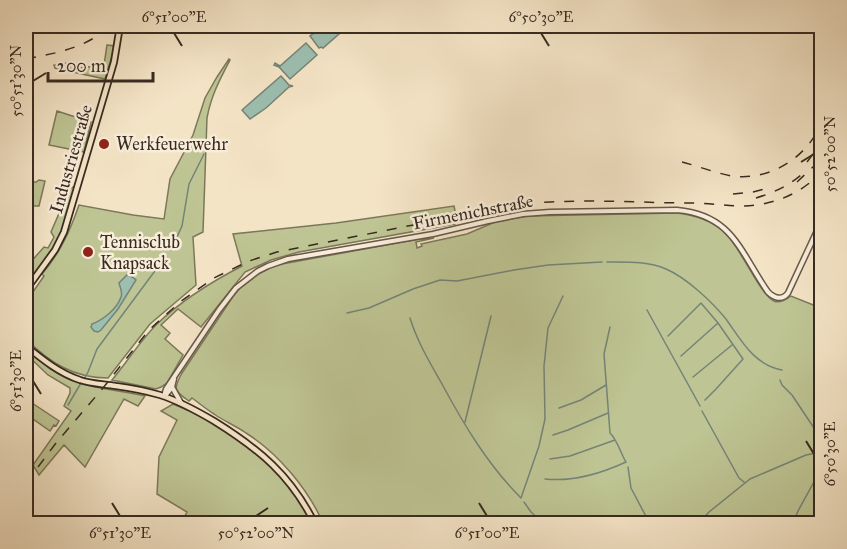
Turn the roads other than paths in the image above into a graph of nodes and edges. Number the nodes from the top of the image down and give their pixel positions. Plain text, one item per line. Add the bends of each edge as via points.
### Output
1 (120, 26) edge
2 (822, 220) edge
3 (26, 290) edge
4 (26, 346) edge
5 (176, 374) junction
6 (172, 387) junction
7 (164, 396) junction
8 (182, 404) junction
9 (315, 524) edge

1 - 3 main road, Industriestraße via 114,62 64,232
2 - 5 street, Firmenichstraße via 788,293 778,298 769,294 731,234 713,221 683,211 523,214 297,257 268,266 236,288
4 - 7 main road via 59,371 80,380
5 - 6 street, Firmenichstraße
5 - 7 street, Firmenichstraße
6 - 7 street, Firmenichstraße
6 - 8 street
7 - 8 main road
8 - 9 main road via 257,450 291,484

